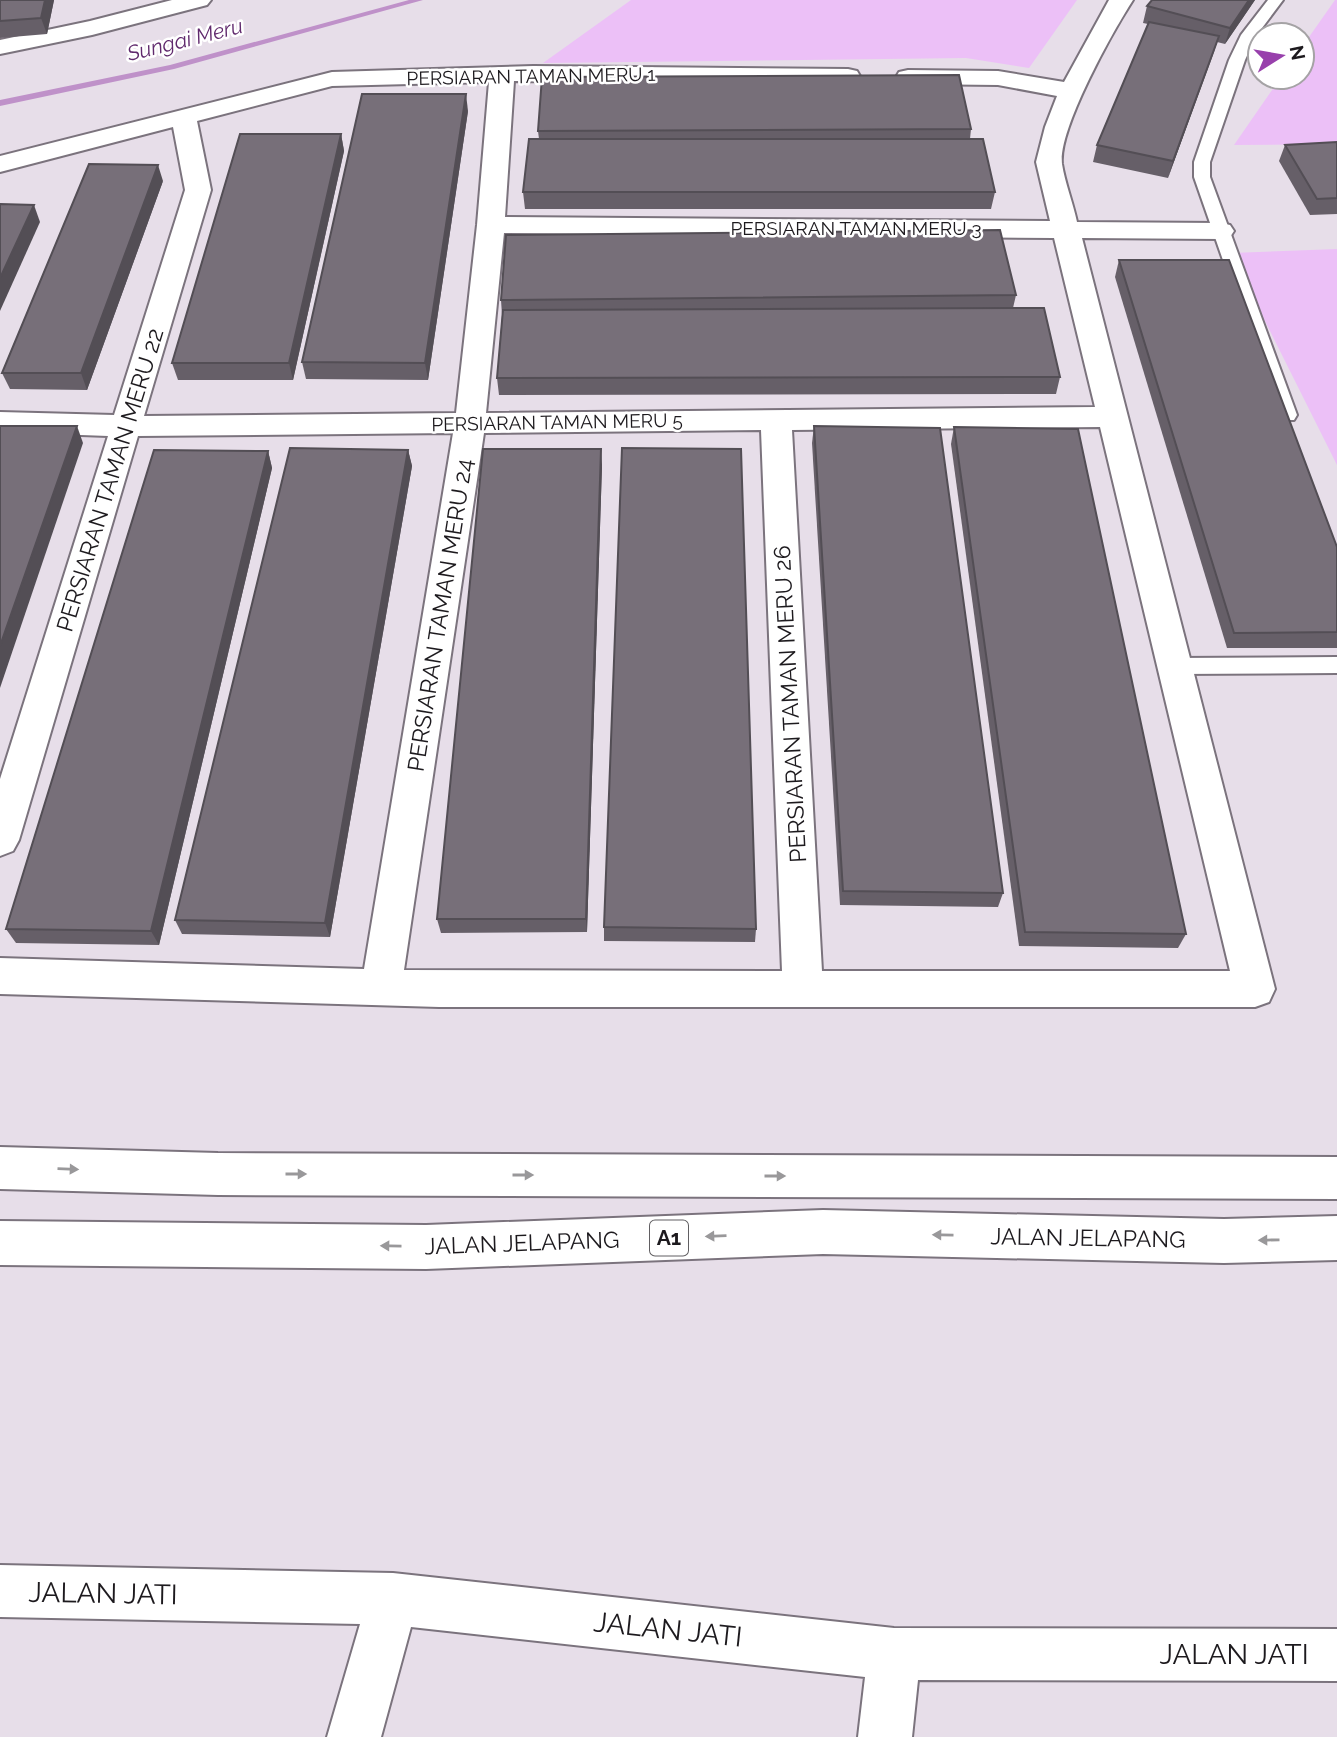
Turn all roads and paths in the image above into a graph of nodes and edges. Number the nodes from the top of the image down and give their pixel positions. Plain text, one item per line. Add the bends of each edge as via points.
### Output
1 (95, 0) edge
2 (200, 0) edge
3 (1121, 0) edge
4 (1276, 0) edge
5 (92, 28) junction
6 (0, 47) edge
7 (502, 74) junction
8 (1073, 91) junction
9 (184, 117) junction
10 (0, 164) edge
11 (491, 225) junction
12 (1065, 230) junction
13 (1220, 231) junction
14 (1114, 417) junction
15 (776, 419) junction
16 (0, 422) edge
17 (470, 424) junction
18 (127, 426) junction
19 (1295, 437) edge
20 (1337, 665) edge
21 (1175, 666) junction
22 (0, 840) edge
23 (0, 976) edge
24 (381, 987) junction
25 (803, 988) junction
26 (0, 1167) edge
27 (1337, 1178) edge
28 (1337, 1238) edge
29 (0, 1243) edge
30 (0, 1591) edge
31 (393, 1599) junction
32 (894, 1654) junction
33 (1337, 1654) edge
34 (354, 1737) edge
35 (885, 1737) edge

1 - 5 street
2 - 5 street
3 - 8 street
4 - 13 lane via 1237,60 1202,162 1202,177
5 - 6 street
7 - 8 street, PERSIARAN TAMAN MERU 1 via 998,78
7 - 9 street, PERSIARAN TAMAN MERU 1 via 332,79
7 - 11 street, PERSIARAN TAMAN MERU 24
8 - 12 street via 1049,150
9 - 10 street, PERSIARAN TAMAN MERU 1
9 - 18 street, PERSIARAN TAMAN MERU 22 via 198,190
11 - 12 street, PERSIARAN TAMAN MERU 3
11 - 17 street, PERSIARAN TAMAN MERU 24
12 - 13 street, PERSIARAN TAMAN MERU 3
12 - 14 street
13 - 19 lane
14 - 15 street, PERSIARAN TAMAN MERU 5
14 - 21 street
15 - 17 street, PERSIARAN TAMAN MERU 5
15 - 25 street, PERSIARAN TAMAN MERU 26
16 - 18 street, PERSIARAN TAMAN MERU 5
17 - 18 street, PERSIARAN TAMAN MERU 5
17 - 24 street, PERSIARAN TAMAN MERU 24
18 - 22 street, PERSIARAN TAMAN MERU 22
20 - 21 lane
21 - 25 street via 1255,989
23 - 24 street
24 - 25 street
26 -> 27 street via 232,1174
28 -> 29 street, JALAN JELAPANG / A1 via 1224,1241 823,1233 426,1247
30 - 31 street, JALAN JATI
31 - 32 street, JALAN JATI
31 - 34 street
32 - 33 street, JALAN JATI
32 - 35 street

